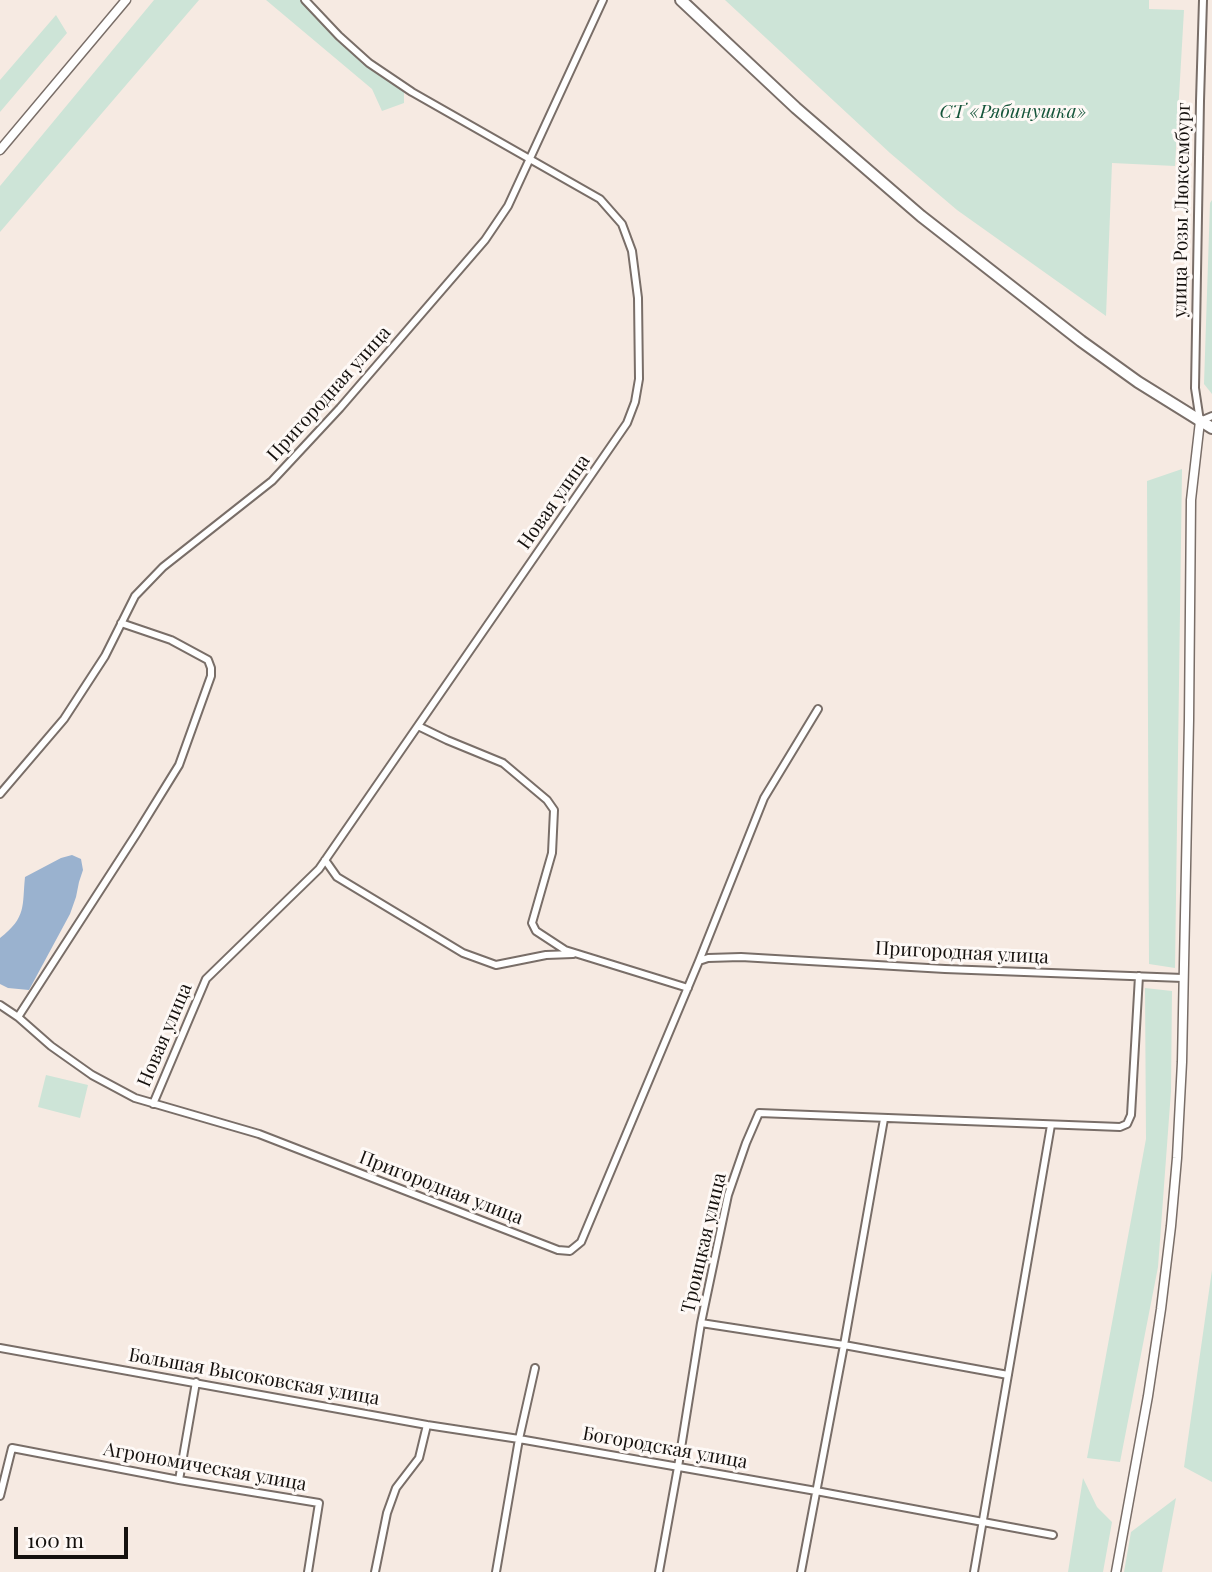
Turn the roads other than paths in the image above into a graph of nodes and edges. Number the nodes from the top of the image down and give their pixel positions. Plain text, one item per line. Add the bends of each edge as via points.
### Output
1 (126, 0) edge
2 (305, 0) edge
3 (603, 0) edge
4 (681, 0) edge
5 (1203, 0) edge
6 (0, 150) edge
7 (529, 159) junction
8 (1212, 416) edge
9 (1200, 421) junction
10 (1212, 428) edge
11 (121, 623) junction
12 (818, 709) dead end
13 (418, 726) junction
14 (0, 793) edge
15 (325, 860) junction
16 (578, 954) junction
17 (699, 961) junction
18 (1139, 976) junction
19 (1183, 978) junction
20 (688, 988) junction
21 (0, 1005) edge
22 (18, 1017) junction
23 (153, 1104) junction
24 (884, 1119) junction
25 (1051, 1125) junction
26 (701, 1322) junction
27 (845, 1345) junction
28 (0, 1348) edge
29 (535, 1368) dead end
30 (1008, 1375) junction
31 (196, 1382) junction
32 (427, 1425) junction
33 (519, 1439) junction
34 (678, 1467) junction
35 (179, 1480) junction
36 (816, 1491) junction
37 (0, 1496) edge
38 (983, 1522) junction
39 (1053, 1535) dead end
40 (308, 1572) edge
41 (374, 1572) edge
42 (496, 1572) edge
43 (659, 1572) edge
44 (802, 1572) edge
45 (974, 1572) edge
46 (1115, 1572) edge

1 - 6 street
2 - 7 street, Новая улица via 369,63
3 - 7 street, Пригородная улица
4 - 9 main road via 921,216 1081,341
5 - 9 street, улица Розы Люксембург via 1195,342
7 - 11 street, Пригородная улица via 508,206 485,240 340,408 272,481 163,567 135,596
7 - 13 street, Новая улица via 600,199 622,224 632,251 638,298 635,402 627,423
8 - 9 street
9 - 10 main road
9 - 19 street via 1191,500
11 - 14 street, Пригородная улица via 64,719
11 - 22 street via 171,640 208,660 211,676 179,765
12 - 17 street, Пригородная улица via 764,798
13 - 15 street, Новая улица
13 - 16 street via 503,763 547,800 554,810 552,853 532,923 536,931
15 - 16 street via 337,877 463,953 496,965
15 - 23 street, Новая улица via 206,979
16 - 20 street
17 - 18 street, Пригородная улица via 741,957
17 - 20 street, Пригородная улица
18 - 19 street, Пригородная улица
18 - 25 street, Троицкая улица via 1127,1124
19 - 46 street via 1171,1226
20 - 23 street, Пригородная улица via 581,1242 570,1251 259,1134
21 - 22 street, Пригородная улица
22 - 23 street, Пригородная улица via 92,1075
24 - 25 street, Троицкая улица
24 - 26 street, Троицкая улица via 759,1113 728,1195
24 - 27 street
25 - 30 street
26 - 27 street
26 - 34 street, Троицкая улица
27 - 30 street
27 - 36 street
28 - 31 street, Большая Высоковская улица
29 - 33 street
30 - 38 street
31 - 32 street, Большая Высоковская улица
31 - 35 street
32 - 33 street, Богородская улица
32 - 41 street via 419,1458 396,1488
33 - 34 street, Богородская улица
33 - 42 street
34 - 36 street, Богородская улица
34 - 43 street, Троицкая улица
35 - 37 street, Агрономическая улица via 12,1448
35 - 40 street, Агрономическая улица via 319,1503
36 - 38 street, Богородская улица
36 - 44 street
38 - 39 street, Богородская улица
38 - 45 street

